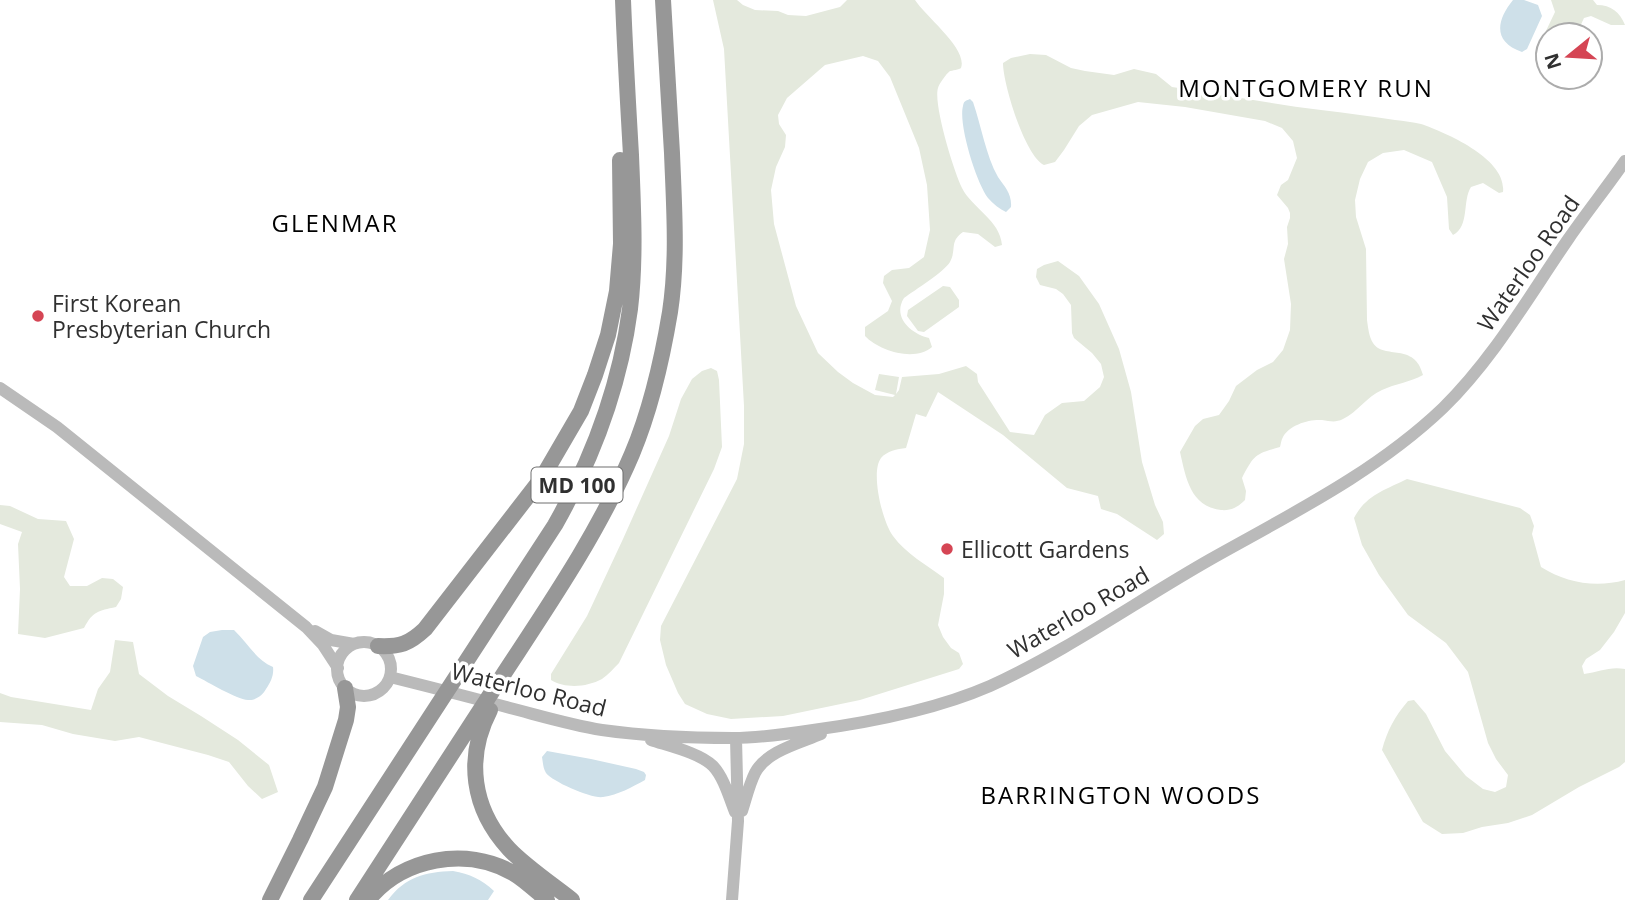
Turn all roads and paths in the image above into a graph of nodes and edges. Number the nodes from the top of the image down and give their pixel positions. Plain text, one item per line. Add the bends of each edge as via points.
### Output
1 (621, 0) edge
2 (663, 0) edge
3 (1625, 162) edge
4 (0, 388) edge
5 (306, 626) junction
6 (534, 627) junction
7 (354, 644) junction
8 (378, 646) junction
9 (338, 668) junction
10 (390, 677) junction
11 (345, 688) junction
12 (835, 727) junction
13 (634, 734) junction
14 (736, 738) junction
15 (738, 821) junction
16 (270, 900) edge
17 (311, 900) edge
18 (357, 900) edge
19 (368, 900) edge
20 (547, 900) edge
21 (572, 900) edge
22 (732, 900) edge

1 - 8 highway via 621,244 617,291 595,375 542,478 425,629 406,643
1 - 17 highway, MD 100 via 634,262 619,364 595,444 555,525
2 - 6 highway, MD 100 via 674,260 660,366 648,410 612,497
3 - 12 main road, Waterloo Road via 1488,357 1445,405 1392,451 1008,677 922,709
4 - 5 main road via 57,427
5 - 7 main road via 331,640
5 - 9 main road
6 - 18 highway, MD 100
6 - 21 highway via 484,722 475,774 485,816 495,832 511,851
7 - 8 main road
7 - 9 main road via 342,653
8 - 10 main road via 390,659
9 - 11 main road
10 - 11 main road via 371,695
10 - 13 main road, Waterloo Road via 577,725
11 - 16 highway via 346,720 325,787
12 - 14 main road, Waterloo Road
12 - 15 main road via 760,765
13 - 14 main road, Waterloo Road
13 - 15 main road via 712,765
14 - 15 main road
15 - 22 main road
19 - 20 highway via 400,873 450,858 505,869

